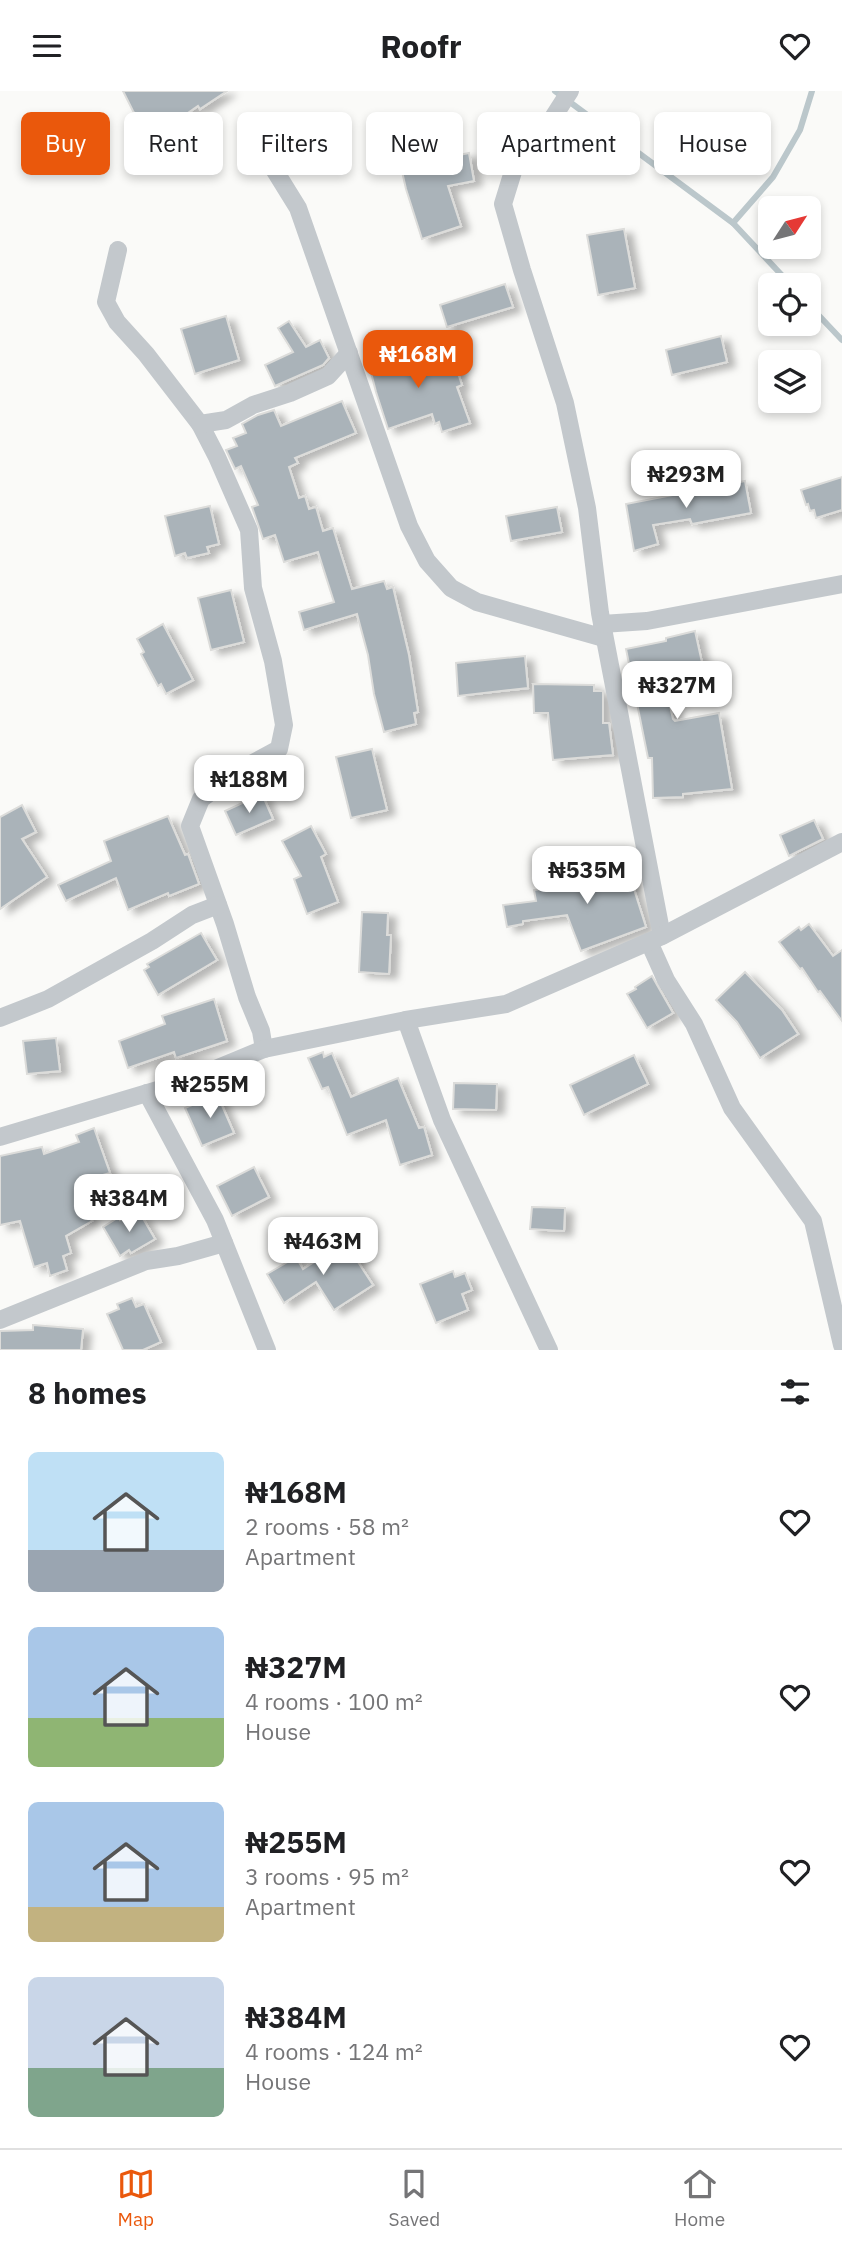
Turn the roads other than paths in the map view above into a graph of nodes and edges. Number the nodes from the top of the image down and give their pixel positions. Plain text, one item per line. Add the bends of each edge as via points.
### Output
1 (570, 91) edge
2 (278, 175) edge
3 (118, 250) dead end
4 (349, 353) junction
5 (201, 424) junction
6 (842, 585) edge
7 (603, 631) junction
8 (842, 842) edge
9 (218, 905) junction
10 (656, 939) junction
11 (0, 1018) edge
12 (405, 1020) junction
13 (264, 1049) junction
14 (147, 1093) junction
15 (0, 1137) edge
16 (224, 1243) junction
17 (0, 1320) edge
18 (841, 1338) edge
19 (267, 1350) edge
20 (549, 1350) edge

1 - 7 street via 515,165 503,204 565,403 587,507
2 - 4 street via 298,208
3 - 5 street via 106,302 117,322
4 - 5 street via 328,376 226,419
4 - 7 street via 409,526 427,561 451,588 477,602
5 - 9 street via 249,530 253,588 284,725 279,749 201,799 190,826
6 - 7 street
7 - 10 street
8 - 10 street
9 - 11 street via 192,915 48,999
9 - 13 street
10 - 12 street via 506,1004
10 - 18 street via 666,980 694,1024 732,1108 813,1221
12 - 13 street
12 - 20 street via 442,1119
13 - 14 street
14 - 15 street
14 - 16 street
16 - 17 street via 146,1261
16 - 19 street

